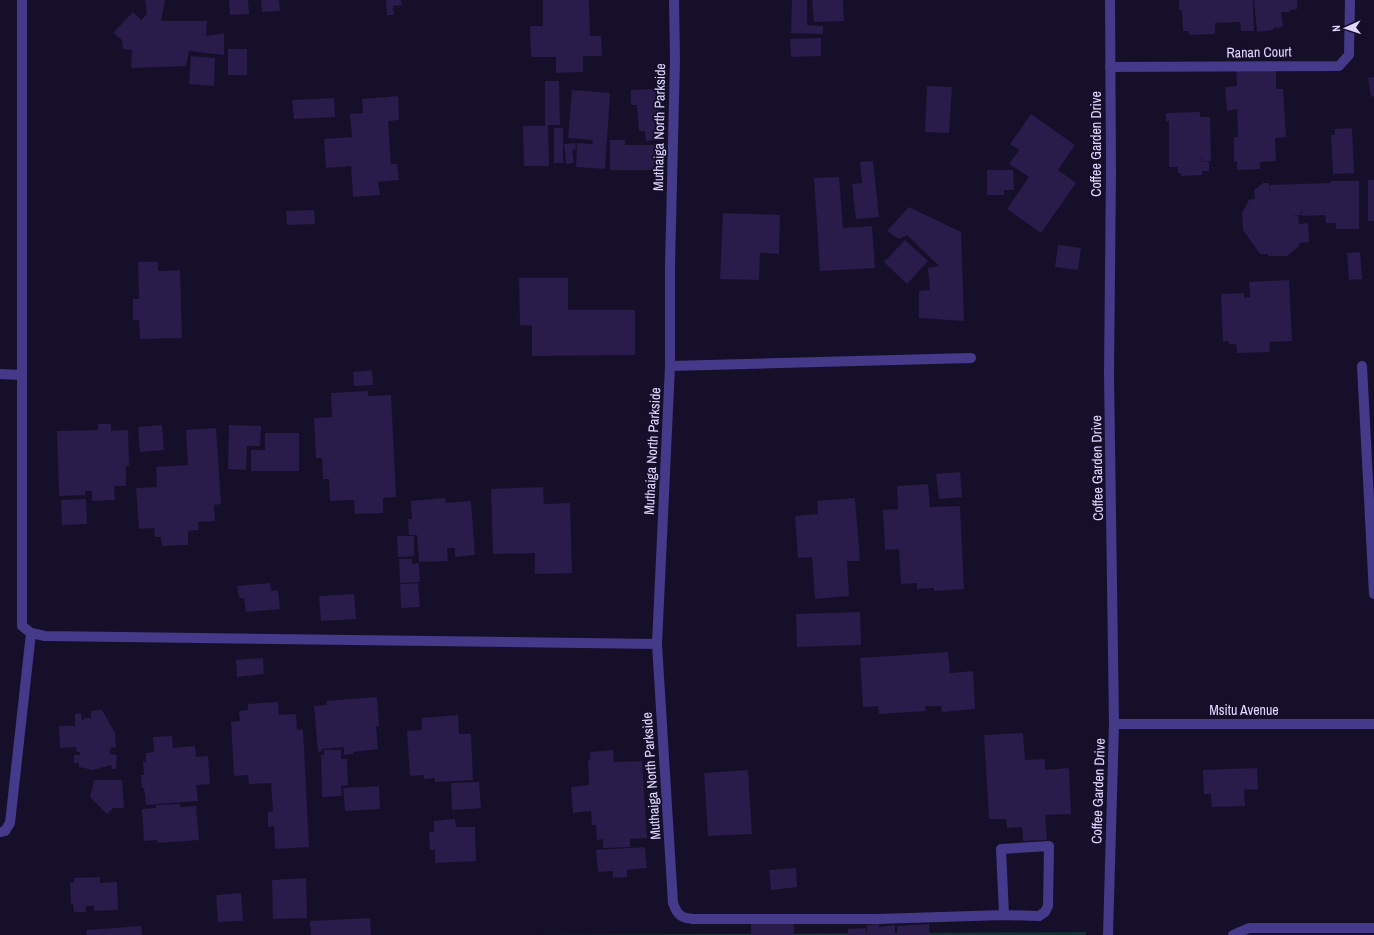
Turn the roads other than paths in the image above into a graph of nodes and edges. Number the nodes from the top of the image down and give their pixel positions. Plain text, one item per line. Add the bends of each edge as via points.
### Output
1 (22, 0) edge
2 (674, 0) edge
3 (1110, 0) edge
4 (1350, 0) edge
5 (1110, 67) junction
6 (971, 358) dead end
7 (670, 366) junction
8 (1362, 366) dead end
9 (0, 374) edge
10 (22, 375) junction
11 (1374, 594) edge
12 (32, 633) junction
13 (657, 644) junction
14 (1114, 724) junction
15 (1374, 724) edge
16 (0, 832) edge
17 (1004, 915) junction
18 (1374, 928) edge
19 (1108, 935) edge
20 (1232, 935) edge

1 - 10 street
2 - 7 street, Muthaiga North Parkside
3 - 5 street, Coffee Garden Drive
4 - 5 street, Ranan Court via 1349,55 1339,66
5 - 14 street, Coffee Garden Drive via 1109,374
6 - 7 street
7 - 13 street, Muthaiga North Parkside
8 - 11 street
9 - 10 street
10 - 12 street via 22,626
12 - 13 street via 46,636
12 - 16 street via 10,823 5,831
13 - 17 street, Muthaiga North Parkside via 673,903 677,914 693,919 877,919
14 - 15 street, Msitu Avenue
14 - 19 street, Coffee Garden Drive
17 - 17 street via 1001,849 1050,846 1048,906 1045,912 1039,916
18 - 20 street via 1249,928

